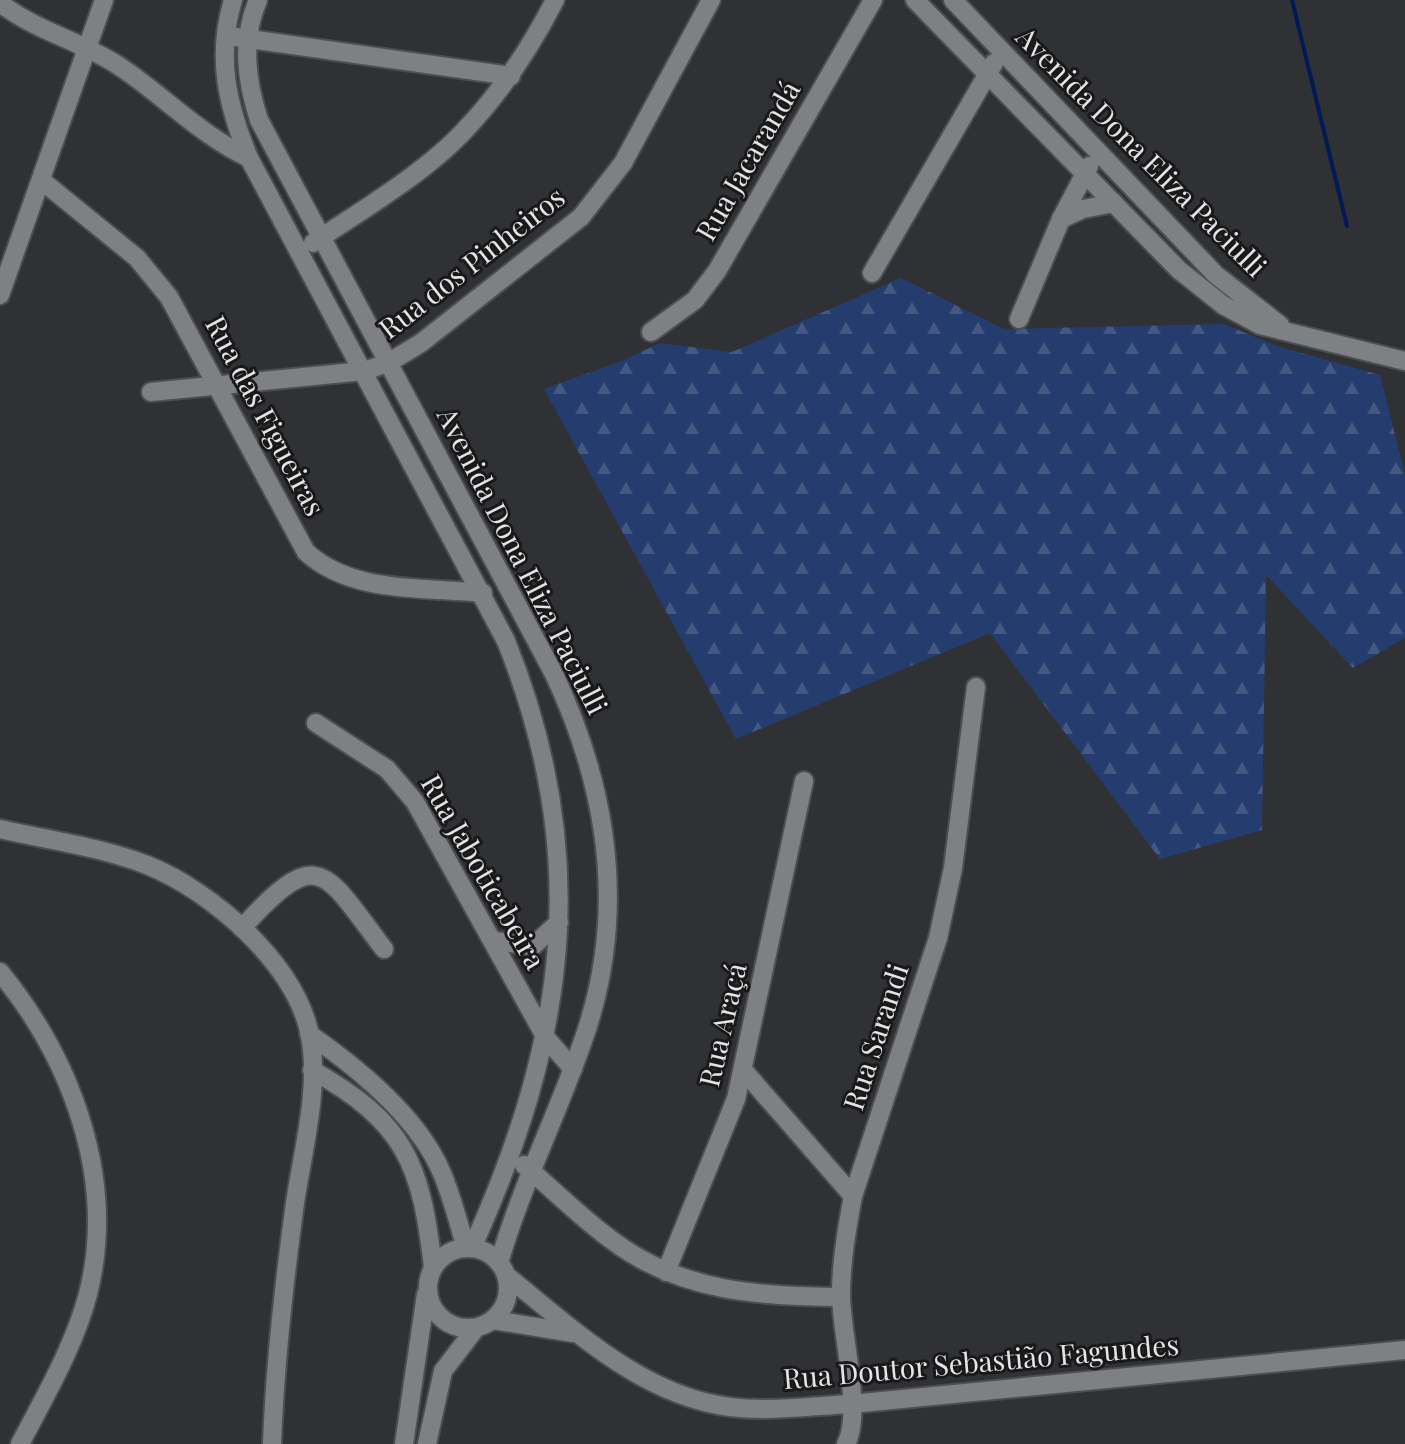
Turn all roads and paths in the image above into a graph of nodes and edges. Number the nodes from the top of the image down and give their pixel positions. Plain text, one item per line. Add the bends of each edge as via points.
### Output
1 (104, 0) edge
2 (233, 0) edge
3 (258, 0) edge
4 (555, 0) edge
5 (711, 0) edge
6 (873, 0) edge
7 (915, 0) edge
8 (953, 0) edge
9 (6, 8) edge
10 (225, 35) junction
11 (247, 38) junction
12 (88, 47) junction
13 (1002, 51) junction
14 (988, 71) junction
15 (511, 76) junction
16 (1097, 153) junction
17 (249, 158) junction
18 (1084, 174) junction
19 (41, 180) junction
20 (1114, 203) junction
21 (1061, 219) junction
22 (321, 237) junction
23 (301, 251) junction
24 (872, 273) dead end
25 (0, 295) edge
26 (1019, 319) dead end
27 (651, 332) dead end
28 (1295, 336) junction
29 (1405, 361) edge
30 (388, 363) junction
31 (364, 371) junction
32 (217, 385) junction
33 (151, 392) dead end
34 (483, 593) junction
35 (976, 687) dead end
36 (316, 723) dead end
37 (804, 781) dead end
38 (0, 829) edge
39 (559, 922) junction
40 (242, 928) junction
41 (494, 941) junction
42 (384, 949) dead end
43 (0, 972) edge
44 (309, 1034) junction
45 (546, 1038) junction
46 (573, 1069) junction
47 (312, 1070) junction
48 (744, 1071) junction
49 (512, 1156) junction
50 (532, 1172) junction
51 (853, 1196) junction
52 (469, 1248) junction
53 (503, 1270) junction
54 (666, 1272) junction
55 (430, 1275) junction
56 (840, 1297) junction
57 (493, 1320) junction
58 (476, 1328) junction
59 (581, 1335) junction
60 (1405, 1350) edge
61 (851, 1404) junction
62 (20, 1444) edge
63 (272, 1444) edge
64 (404, 1444) edge
65 (427, 1444) edge
66 (846, 1444) edge

1 - 12 street
2 - 10 street, Avenida Dona Eliza Paciulli
3 - 11 street, Avenida Dona Eliza Paciulli
4 - 15 street
5 - 30 street, Rua dos Pinheiros via 623,163 581,217
6 - 27 street, Rua Jacarandá via 717,271 695,300
7 - 14 street, Avenida Dona Eliza Paciulli
8 - 13 street, Avenida Dona Eliza Paciulli
9 - 12 street
10 - 11 street
10 - 17 street, Avenida Dona Eliza Paciulli via 228,101
11 - 15 street
11 - 22 street, Avenida Dona Eliza Paciulli via 249,81 259,120
12 - 17 street
12 - 19 street
13 - 14 street
13 - 16 street, Avenida Dona Eliza Paciulli
14 - 18 street, Avenida Dona Eliza Paciulli
14 - 24 street
15 - 22 street via 437,156
16 - 18 street
16 - 28 street, Avenida Dona Eliza Paciulli via 1216,275
17 - 23 street, Avenida Dona Eliza Paciulli
18 - 20 street, Avenida Dona Eliza Paciulli
18 - 21 street
19 - 25 street
19 - 32 street, Rua das Figueiras via 155,277
20 - 21 street
20 - 28 street, Avenida Dona Eliza Paciulli via 1211,296 1260,325
21 - 26 street
22 - 23 street
22 - 30 street, Avenida Dona Eliza Paciulli
23 - 31 street, Avenida Dona Eliza Paciulli
28 - 29 street, Avenida Dona Eliza Paciulli
30 - 31 street, Rua dos Pinheiros
30 - 46 street, Avenida Dona Eliza Paciulli via 554,674 597,788 608,854 608,915 595,998
31 - 32 street, Rua dos Pinheiros
31 - 34 street, Avenida Dona Eliza Paciulli
32 - 33 street, Rua dos Pinheiros
32 - 34 street, Rua das Figueiras via 296,535 321,565 360,581
34 - 39 street, Avenida Dona Eliza Paciulli via 518,671 542,747 558,839
35 - 51 street, Rua Sarandi via 953,868 938,938
36 - 41 street, Rua Jaboticabeira via 387,769 415,802
37 - 48 street, Rua Araçá
38 - 40 street via 145,865 213,902
39 - 41 street via 533,946
39 - 45 street, Avenida Dona Eliza Paciulli
40 - 42 street via 273,893 305,874 315,874 336,886
40 - 44 street via 287,984
41 - 45 street, Rua Jaboticabeira
43 - 62 street via 26,1004 80,1113 97,1197 88,1294 74,1336
44 - 47 street
44 - 52 street via 374,1087 426,1144
45 - 46 street, Rua Jaboticabeira
45 - 49 street, Avenida Dona Eliza Paciulli
46 - 50 street, Avenida Dona Eliza Paciulli
47 - 55 street via 369,1107 409,1156 422,1189
47 - 63 street via 284,1284
48 - 51 street
48 - 54 street, Rua Araçá
49 - 50 street
49 - 52 street, Avenida Dona Eliza Paciulli
50 - 53 street, Avenida Dona Eliza Paciulli
50 - 54 street via 612,1240
51 - 56 street, Rua Sarandi
52 - 53 street via 487,1253
52 - 55 street via 442,1257
53 - 57 street via 508,1292 504,1308
53 - 59 street, Rua Doutor Sebastião Fagundes
54 - 56 street via 736,1292
55 - 58 street via 430,1302 440,1318 457,1327
55 - 64 street
56 - 61 street, Rua Sarandi
57 - 58 street
57 - 59 street, Rua Doutor Sebastião Fagundes
58 - 65 street via 443,1371
59 - 61 street, Rua Doutor Sebastião Fagundes via 633,1372 694,1400 770,1409
60 - 61 street, Rua Doutor Sebastião Fagundes
61 - 66 street, Rua Sarandi

